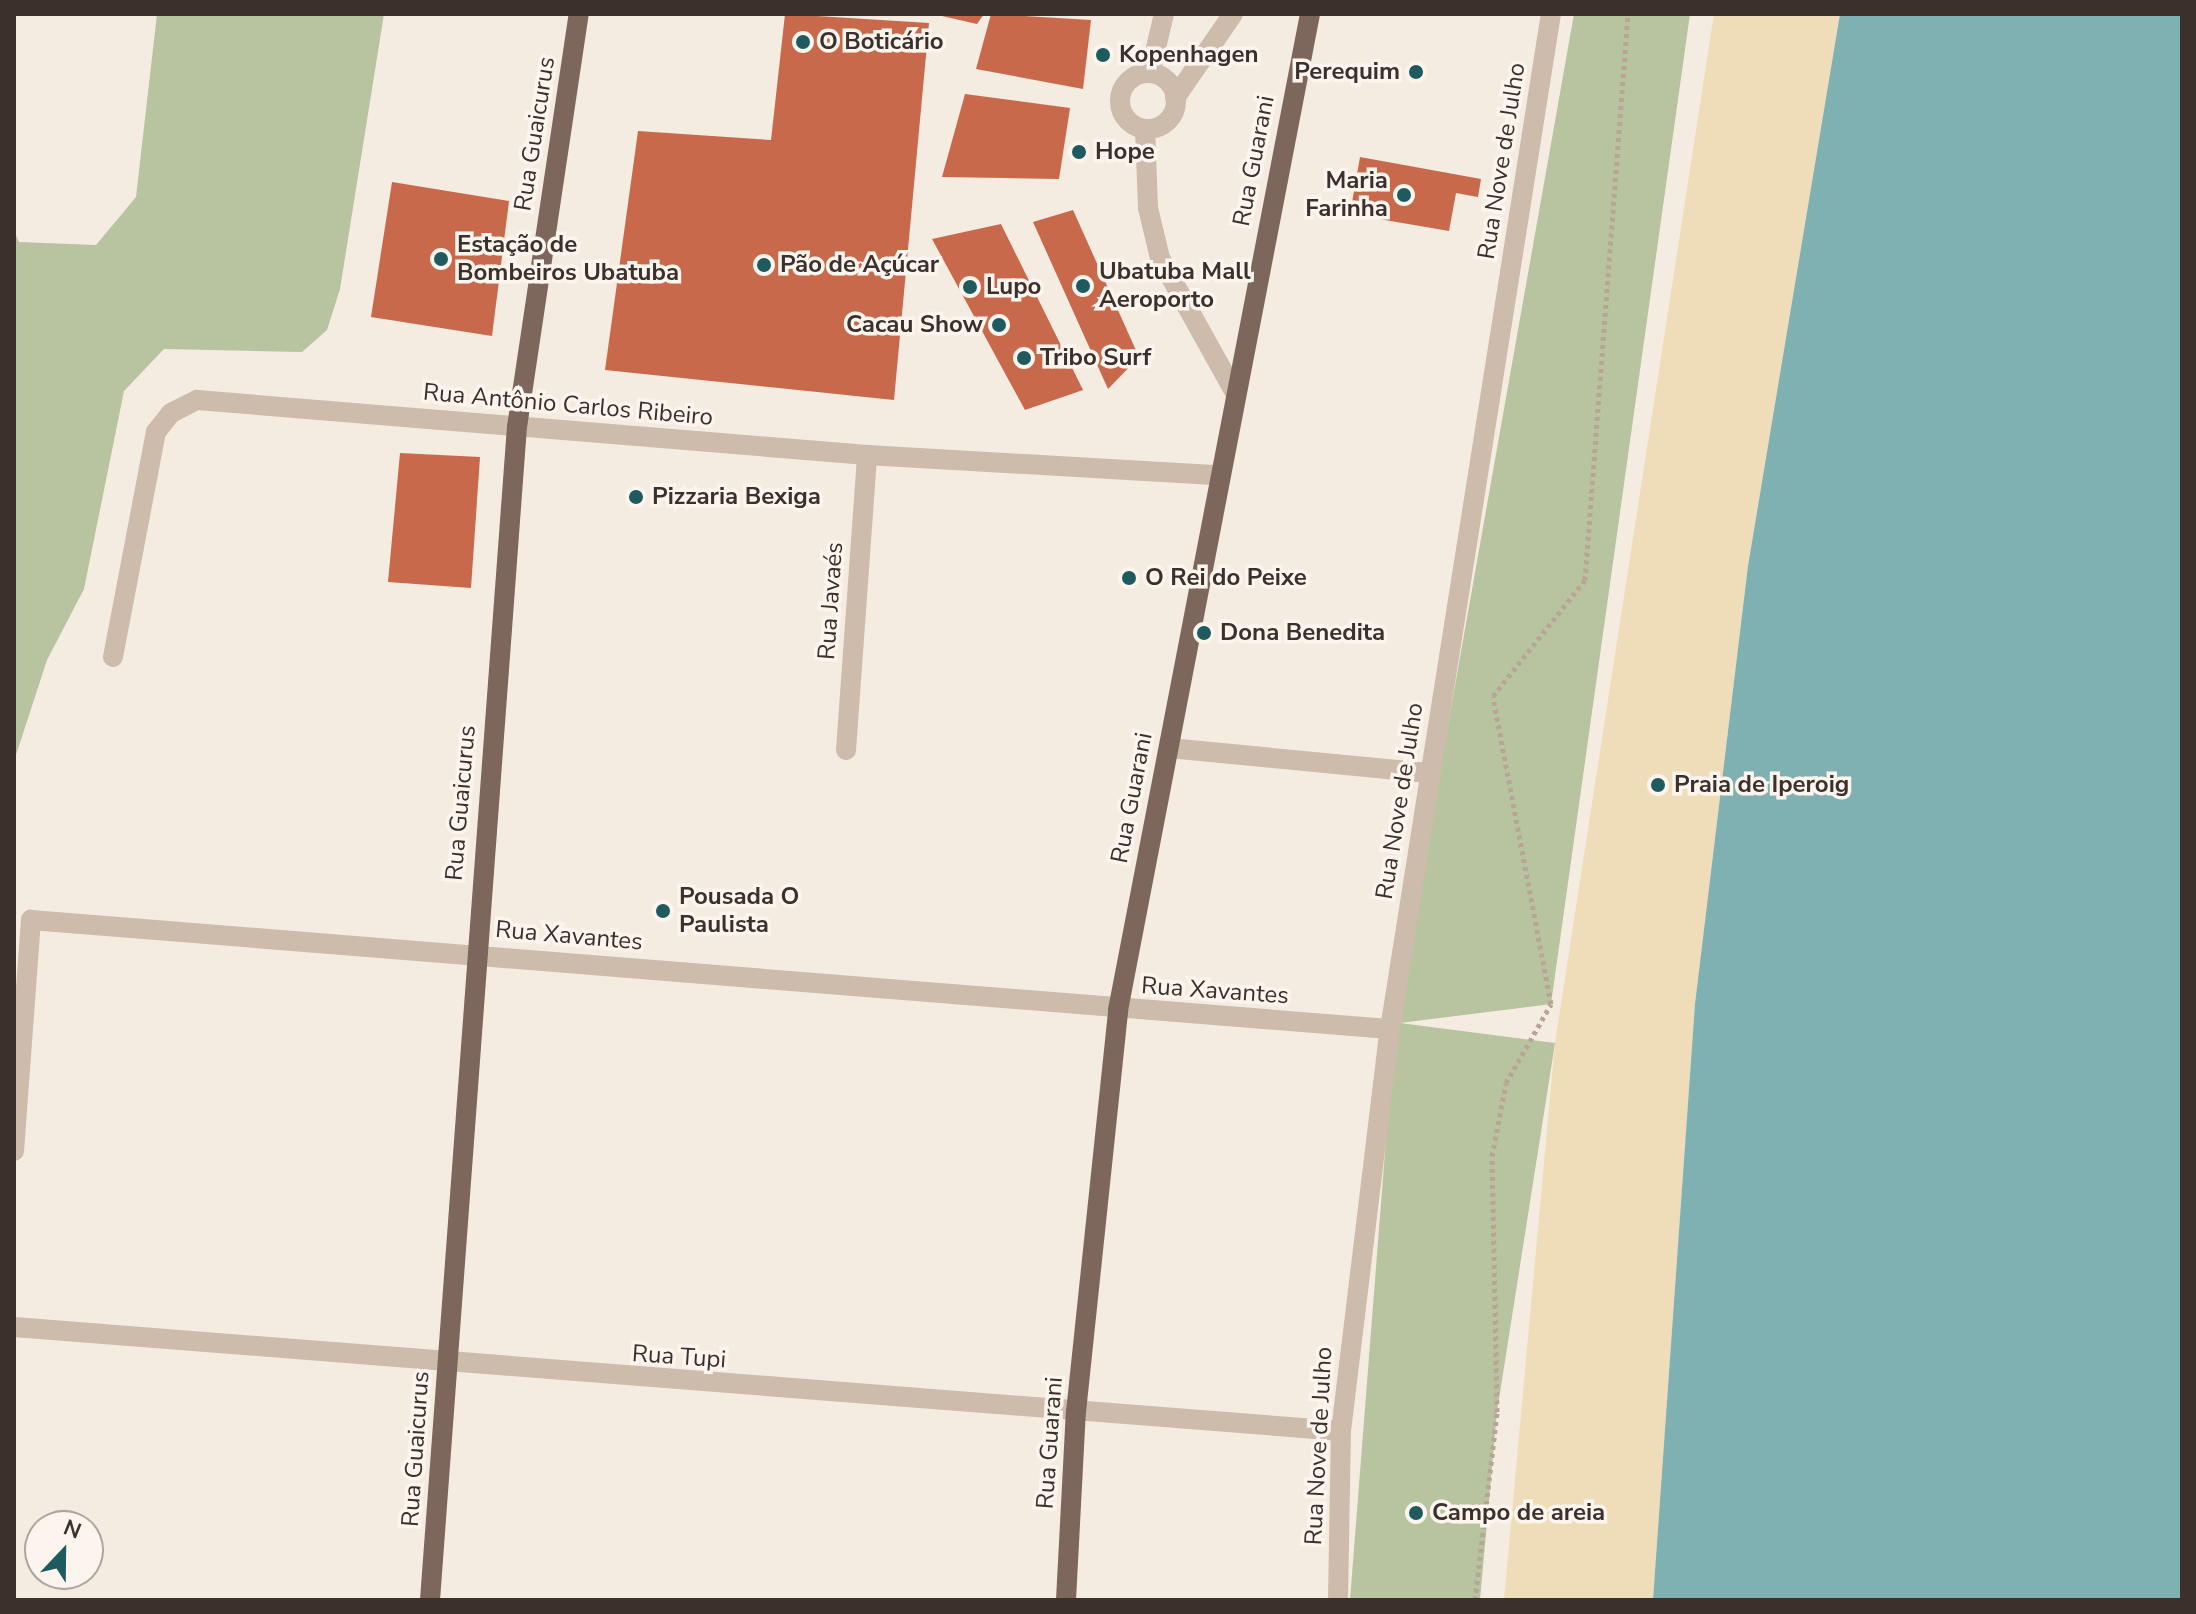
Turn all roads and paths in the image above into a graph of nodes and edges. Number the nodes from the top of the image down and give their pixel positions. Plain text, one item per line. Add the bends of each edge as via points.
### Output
1 (579, 14) edge
2 (1164, 14) edge
3 (1233, 14) edge
4 (1310, 14) edge
5 (1551, 14) edge
6 (1628, 14) edge
7 (1150, 73) junction
8 (1175, 98) junction
9 (1145, 129) junction
10 (1234, 391) junction
11 (517, 427) junction
12 (867, 455) junction
13 (1217, 475) junction
14 (113, 657) dead end
15 (1169, 748) junction
16 (846, 750) dead end
17 (1431, 773) junction
18 (476, 955) junction
19 (1118, 1010) junction
20 (1390, 1029) junction
21 (14, 1151) edge
22 (14, 1327) edge
23 (448, 1365) junction
24 (1076, 1412) junction
25 (1341, 1431) junction
26 (430, 1600) edge
27 (1066, 1600) edge
28 (1338, 1600) edge
29 (1475, 1600) edge

1 - 11 main road, Rua Guaicurus
2 - 7 street
3 - 8 street
4 - 10 main road, Rua Guarani
5 - 17 street, Rua Nove de Julho
6 - 29 path via 1585,580 1493,696 1551,1004 1506,1083 1492,1156 1497,1412
7 - 8 street
7 - 9 street via 1121,92 1124,117
8 - 9 street via 1168,121
9 - 10 street via 1148,208 1160,258
10 - 13 main road, Rua Guarani
11 - 12 street, Rua Antônio Carlos Ribeiro
11 - 14 street, Rua Antônio Carlos Ribeiro via 197,400 171,413 156,432
11 - 18 main road, Rua Guaicurus
12 - 13 street, Rua Antônio Carlos Ribeiro
12 - 16 street, Rua Javaés
13 - 15 main road, Rua Guarani
15 - 17 street
15 - 19 main road, Rua Guarani
17 - 20 street, Rua Nove de Julho
18 - 19 street, Rua Xavantes
18 - 21 street, Rua Xavantes via 31,920
18 - 23 main road, Rua Guaicurus
19 - 20 street, Rua Xavantes
19 - 24 main road, Rua Guarani
20 - 25 street, Rua Nove de Julho
22 - 23 street, Rua Tupi
23 - 24 street, Rua Tupi
23 - 26 main road, Rua Guaicurus
24 - 25 street, Rua Tupi
24 - 27 main road, Rua Guarani
25 - 28 street, Rua Nove de Julho

